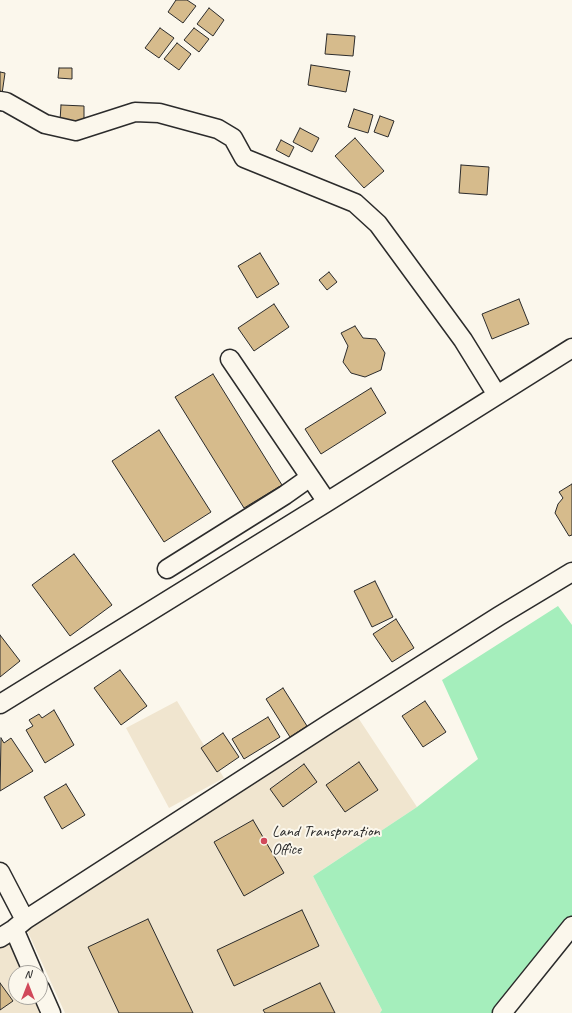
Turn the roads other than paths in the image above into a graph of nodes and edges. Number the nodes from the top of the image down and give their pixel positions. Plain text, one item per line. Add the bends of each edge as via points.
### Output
1 (0, 102) edge
2 (572, 348) edge
3 (230, 359) dead end
4 (497, 395) junction
5 (310, 478) junction
6 (327, 502) junction
7 (167, 569) dead end
8 (572, 572) edge
9 (0, 704) edge
10 (0, 872) edge
11 (572, 926) edge
12 (13, 929) edge
13 (29, 965) edge
14 (502, 1013) edge

1 - 4 street via 6,102 44,124 76,131 135,112 159,113 211,127 233,138 244,158 355,203 378,224 463,340
2 - 4 street
3 - 5 street
4 - 6 street
5 - 6 street
5 - 7 street
6 - 9 street
8 - 12 street via 330,723
10 - 12 street
11 - 14 street
12 - 13 street

